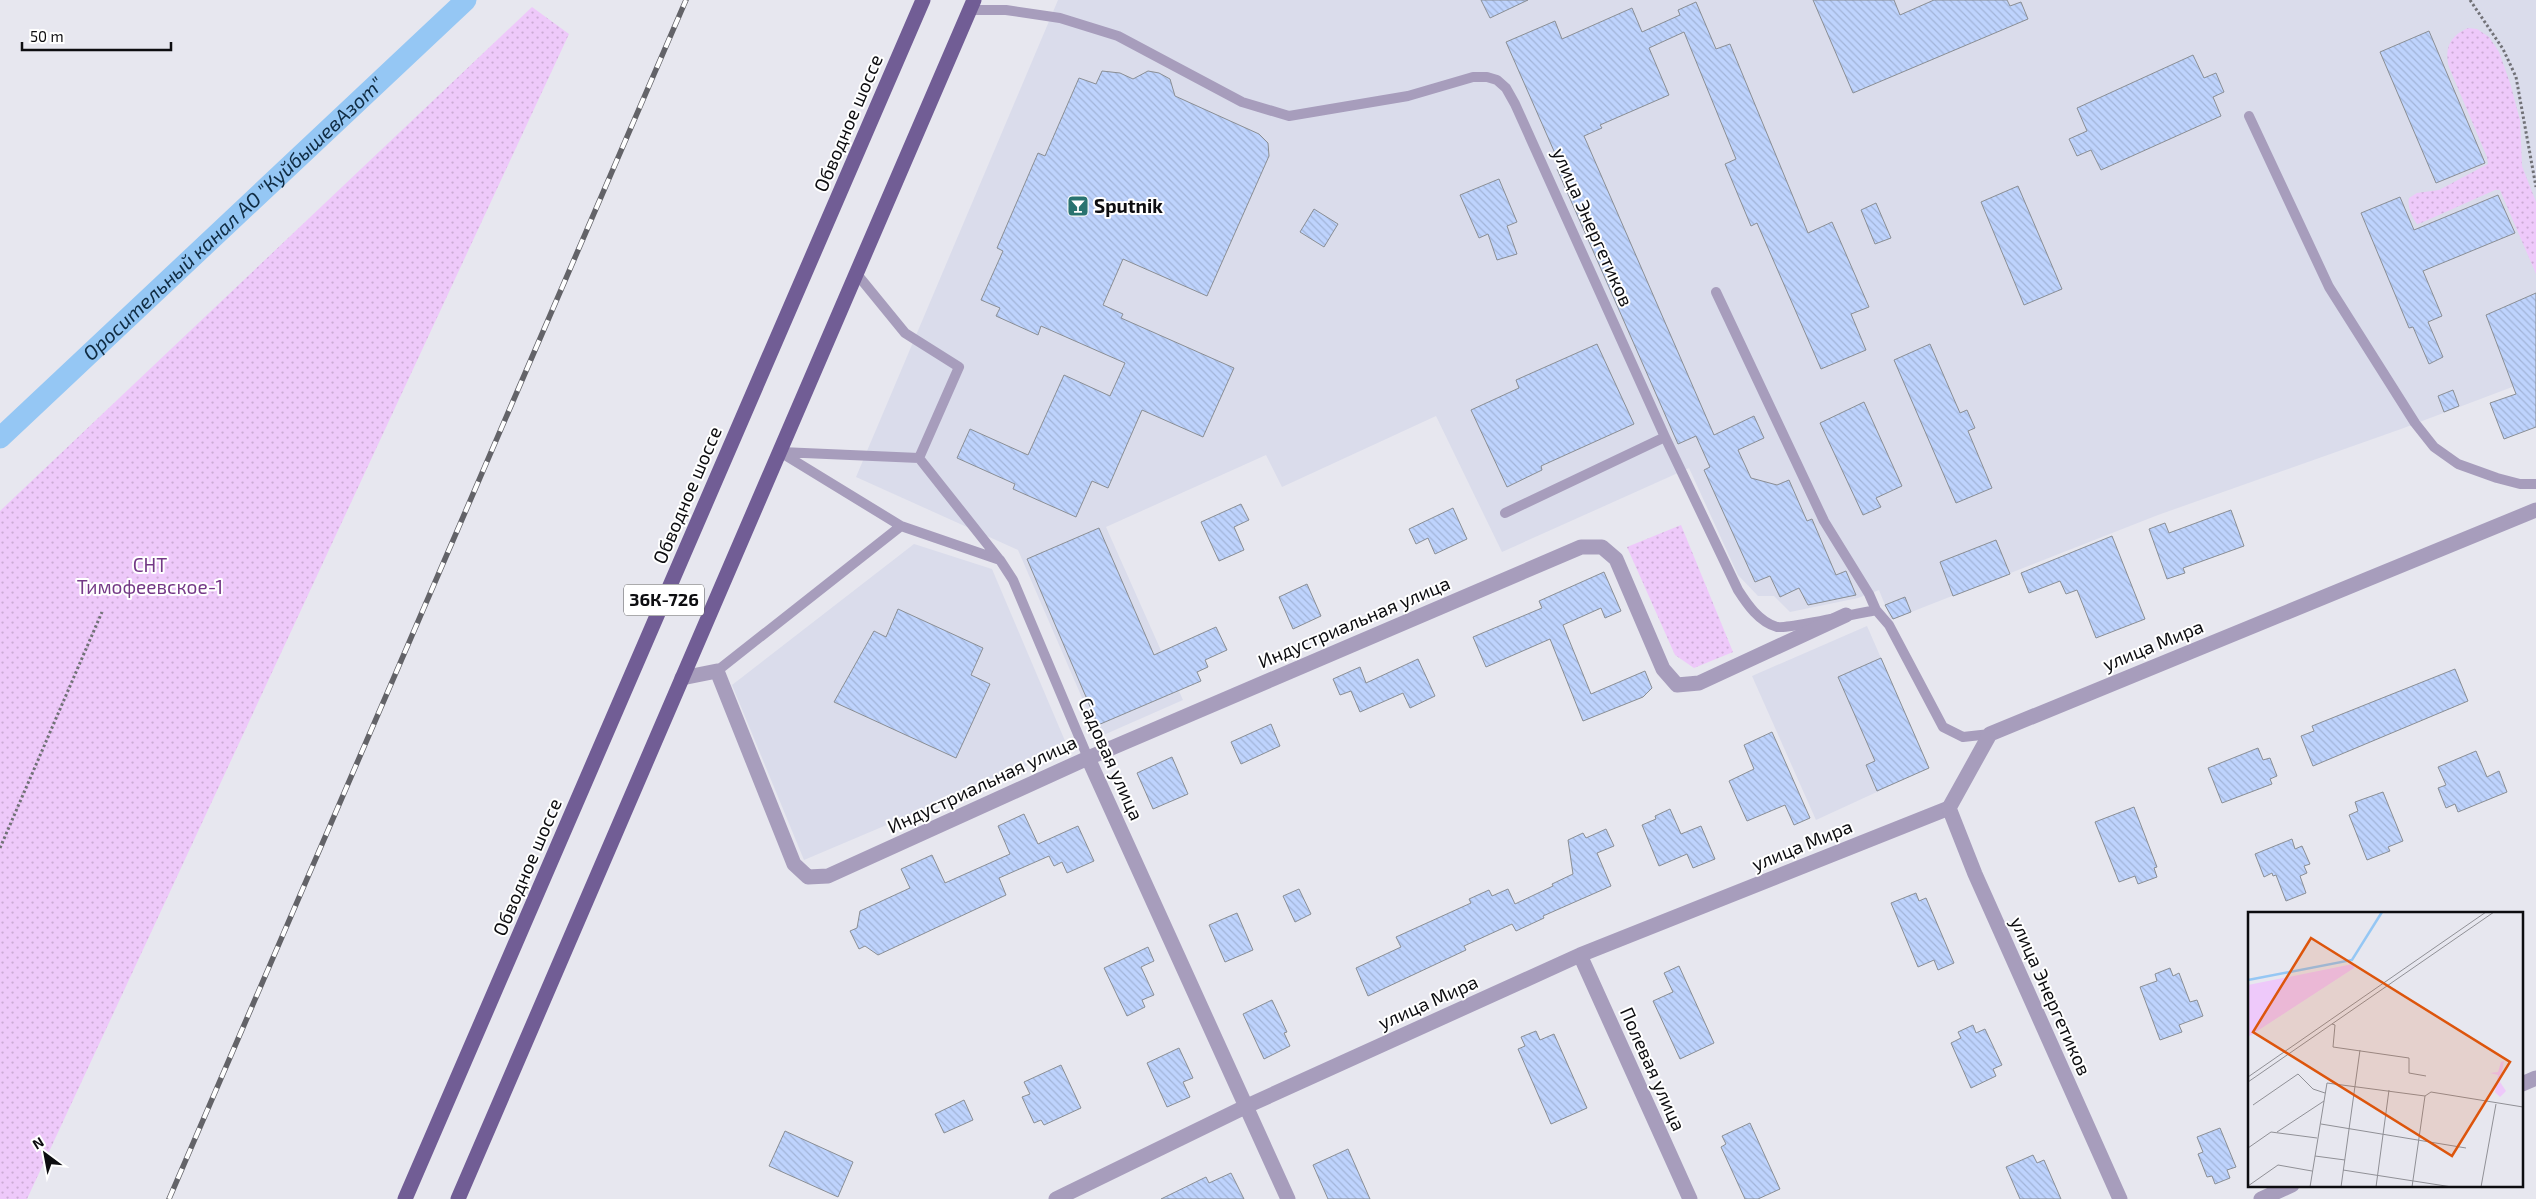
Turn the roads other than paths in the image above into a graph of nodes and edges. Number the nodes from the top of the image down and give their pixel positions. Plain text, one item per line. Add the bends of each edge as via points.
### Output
1 (923, 0) edge
2 (971, 5) edge
3 (2250, 116) dead end
4 (856, 273) junction
5 (1716, 292) dead end
6 (1665, 437) junction
7 (780, 452) junction
8 (919, 458) junction
9 (2536, 484) edge
10 (2536, 510) edge
11 (1505, 513) dead end
12 (901, 526) junction
13 (1000, 560) junction
14 (1876, 610) junction
15 (1846, 615) junction
16 (717, 671) junction
17 (682, 678) junction
18 (1990, 734) junction
19 (1088, 758) junction
20 (1949, 808) junction
21 (1580, 955) junction
22 (2536, 1078) edge
23 (2524, 1083) edge
24 (1247, 1106) junction
25 (2290, 1186) edge
26 (405, 1199) edge
27 (458, 1199) edge
28 (1056, 1199) edge
29 (1288, 1199) edge
30 (1690, 1199) edge
31 (2120, 1199) edge
32 (2261, 1199) edge

1 - 26 main road, Обводное шоссе / 36К-726
2 - 4 main road, 36К-726
2 - 6 lane, улица Энергетиков via 1060,18 1118,36 1242,102 1289,116 1408,96 1473,77 1498,80 1516,104
3 - 9 lane via 2329,287 2424,435 2434,447 2458,464 2520,484
4 - 7 main road, 36К-726
4 - 8 lane via 904,332 959,367
5 - 14 lane via 1824,521
6 - 11 lane
6 - 15 lane, улица Энергетиков via 1738,590 1761,618 1777,627
7 - 8 lane
7 - 12 lane
7 - 17 main road, 36К-726
8 - 13 lane, Садовая улица
10 - 18 street, улица Мира
12 - 13 lane
12 - 16 lane
13 - 19 lane, Садовая улица via 1013,580
14 - 15 lane, улица Энергетиков
14 - 18 lane via 1889,625 1943,727 1963,737
15 - 19 street, Индустриальная улица via 1698,683 1677,685 1663,668 1616,559 1602,547 1581,547
16 - 17 street
16 - 19 street, Индустриальная улица via 794,864 808,877 828,876
17 - 27 main road, 36К-726
18 - 20 street
19 - 24 street, Садовая улица
20 - 21 street, улица Мира
20 - 31 street, улица Энергетиков via 1975,874
21 - 24 street, улица Мира
21 - 30 street, Полевая улица
22 - 23 street
24 - 28 street, улица Мира
24 - 29 street, Садовая улица
25 - 32 street

